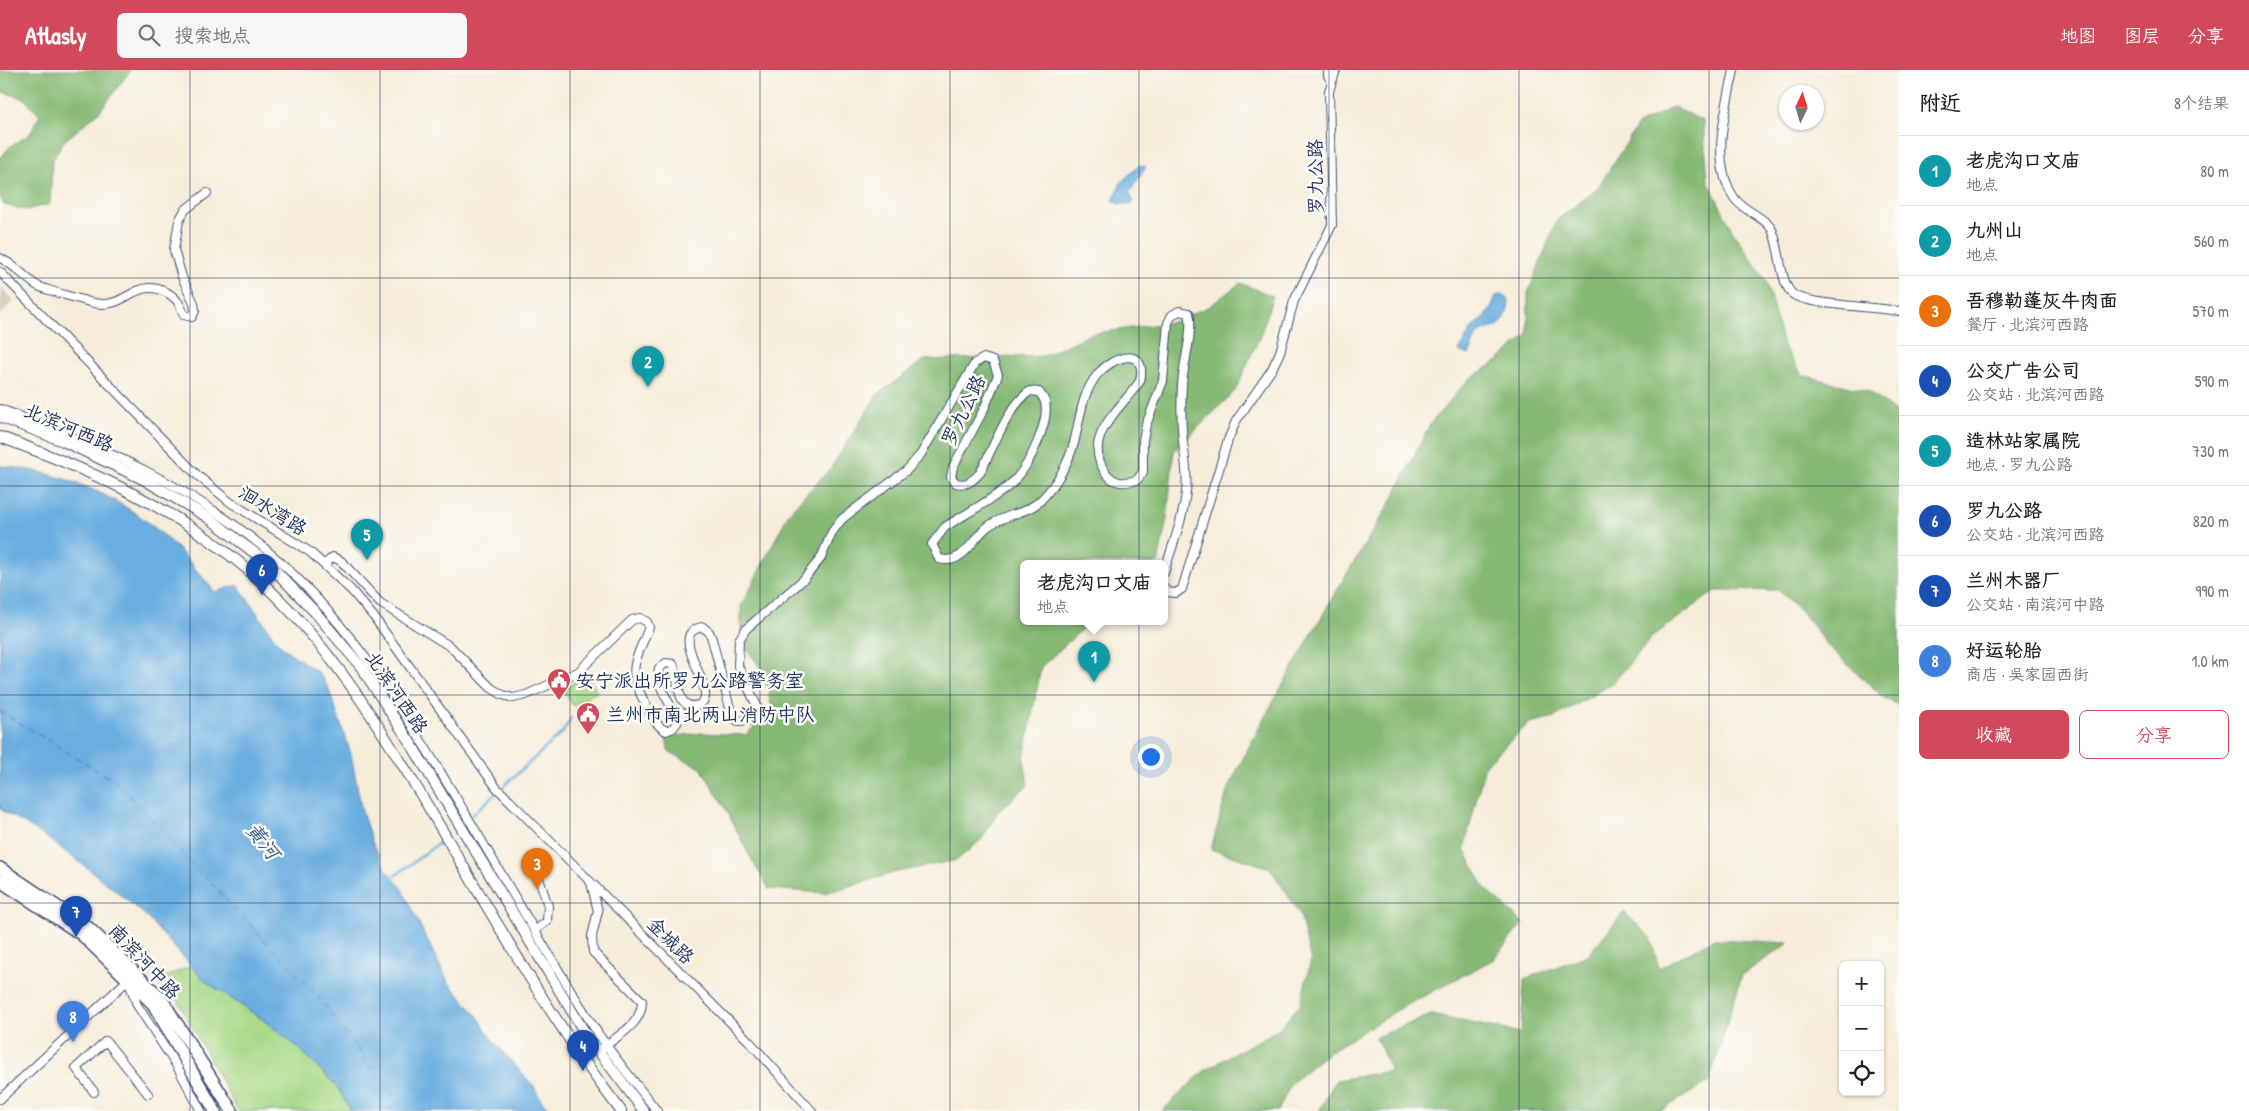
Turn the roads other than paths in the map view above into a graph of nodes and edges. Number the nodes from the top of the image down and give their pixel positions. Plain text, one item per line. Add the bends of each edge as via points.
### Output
1 (1328, 70) edge
2 (1336, 70) edge
3 (1734, 70) edge
4 (1332, 80) junction
5 (207, 193) dead end
6 (0, 258) edge
7 (0, 272) edge
8 (1899, 311) edge
9 (0, 409) edge
10 (0, 418) edge
11 (0, 437) edge
12 (1168, 560) edge
13 (325, 564) junction
14 (1168, 592) edge
15 (504, 795) joint
16 (0, 868) edge
17 (536, 869) dead end
18 (0, 881) edge
19 (591, 882) junction
20 (536, 930) junction
21 (132, 977) junction
22 (603, 1048) junction
23 (94, 1092) dead end
24 (148, 1094) dead end
25 (0, 1099) edge
26 (201, 1111) edge
27 (215, 1111) edge
28 (232, 1111) edge
29 (621, 1111) edge
30 (644, 1111) edge
31 (657, 1111) edge
32 (812, 1111) edge

1 - 4 street
2 - 4 street, 罗九公路
3 - 8 street via 1721,156 1726,183 1737,201 1771,227 1792,294 1807,301
4 - 14 street, 罗九公路 via 1329,92 1332,225 1294,301 1272,369 1236,421 1228,440 1182,590
5 - 6 street via 185,210 179,221 174,250 194,303 192,317 184,315 179,302 171,295 154,287 146,287 117,302 93,303 38,286 14,265
7 - 13 street, 洄水湾路 via 197,475 230,502
9 - 20 street via 68,434 152,474 217,513 278,560 374,667
10 - 22 main road, 北滨河西路 via 63,440 137,476 209,518 268,563 315,612 362,668 585,1032
11 - 29 main road, 北滨河西路 via 56,457 128,491 199,533 256,577 302,624 348,678 570,1042
12 - 13 street, 罗九公路 via 1186,490 1182,384 1192,323 1190,313 1180,311 1172,315 1168,324 1163,380 1146,425 1143,472 1137,480 1116,482 1101,465 1096,451 1098,436 1105,424 1140,381 1139,363 1129,357 1119,357 1097,375 1089,388 1069,459 1050,490 1029,508 994,521 956,560 947,561 939,559 934,551 932,544 936,536 1015,480 1032,454 1045,411 1045,400 1039,392 1030,391 1023,396 980,473 972,482 956,483 951,477 953,467 998,375 993,361 984,358 975,363 921,454 907,470 842,520 832,532 821,558 803,580 746,629 739,640 738,666 757,706 752,720 738,721 732,716 712,639 703,627 695,628 689,634 688,644 704,688 702,703 688,705 683,701 677,672 672,664 666,663 659,668 657,675 677,723 666,731 658,728 633,676 636,658 649,627 640,618 632,620 578,672 513,698 491,688 451,647 380,603 340,561 333,557
13 - 15 street, 洄水湾路 via 374,617
15 - 19 street, 金城路
16 - 21 highway, 南滨河中路 via 89,928
17 - 20 street via 548,906 547,921
18 - 21 highway, 南滨河中路 via 82,935
19 - 22 street via 598,911 592,936 593,952 642,1001 637,1021
19 - 32 street, 金城路 via 748,1040
20 - 22 street
21 - 25 street
21 - 26 street via 137,1005 178,1068
21 - 27 highway, 南滨河中路 via 153,1004
21 - 28 highway, 南滨河中路 via 161,998
22 - 30 main road, 北滨河西路
22 - 31 street
23 - 24 street via 76,1068 106,1041

